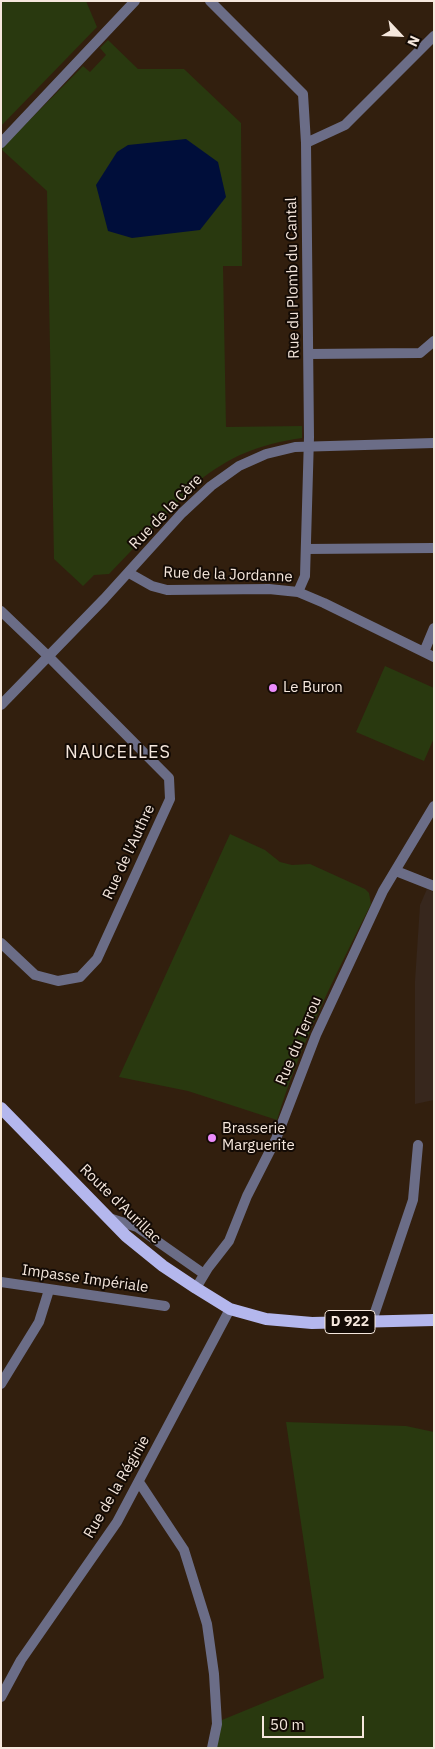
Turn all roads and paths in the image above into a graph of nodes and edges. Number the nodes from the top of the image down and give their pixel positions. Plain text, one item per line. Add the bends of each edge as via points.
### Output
1 (135, 1) edge
2 (210, 1) edge
3 (434, 36) edge
4 (1, 143) edge
5 (306, 143) junction
6 (434, 341) edge
7 (309, 354) junction
8 (434, 442) edge
9 (309, 446) junction
10 (434, 548) edge
11 (306, 549) junction
12 (129, 572) junction
13 (298, 592) junction
14 (1, 611) edge
15 (434, 628) edge
16 (424, 652) junction
17 (48, 656) junction
18 (434, 657) edge
19 (1, 705) edge
20 (434, 806) edge
21 (396, 871) junction
22 (434, 886) edge
23 (1, 943) edge
24 (1, 1108) edge
25 (418, 1145) dead end
26 (107, 1217) junction
27 (204, 1274) junction
28 (1, 1282) edge
29 (196, 1288) junction
30 (50, 1290) junction
31 (165, 1306) dead end
32 (230, 1309) junction
33 (434, 1320) edge
34 (372, 1321) junction
35 (1, 1384) edge
36 (139, 1482) junction
37 (1, 1697) edge
38 (212, 1748) edge

1 - 4 street
2 - 5 street, Rue du Plomb du Cantal via 303,94
3 - 5 street via 345,125
5 - 7 street, Rue du Plomb du Cantal
6 - 7 street via 420,353
7 - 9 street, Rue du Plomb du Cantal
8 - 9 street, Rue de la Cère
9 - 11 street, Rue du Plomb du Cantal
9 - 12 street, Rue de la Cère via 266,454 239,466 182,513
10 - 11 street
11 - 13 street, Rue du Plomb du Cantal via 305,576
12 - 13 street, Rue de la Jordanne via 152,586 167,590 269,589
12 - 17 street, Rue de la Cère
13 - 16 street, Rue de la Jordanne
14 - 17 street, Rue de l'Authre
15 - 16 street
16 - 18 street, Rue de la Jordanne
17 - 19 street, Rue de la Cère
17 - 23 street, Rue de l'Authre via 170,778 170,799 97,959 80,977 58,981 35,975
20 - 21 street, Rue du Terrou
21 - 22 street
21 - 27 street, Rue du Terrou via 383,891 316,1035 276,1139 229,1241
24 - 26 main road, Route d'Aurillac / D 922
25 - 34 street via 413,1200
26 - 27 street via 137,1227
26 - 29 main road, Route d'Aurillac / D 922 via 141,1249
27 - 29 street, Rue du Terrou
28 - 30 street, Impasse Impériale
29 - 32 main road, Route d'Aurillac / D 922
30 - 31 street, Impasse Impériale
30 - 35 street via 39,1322
32 - 34 main road, D 922 via 285,1322
32 - 36 street, Rue de la Réginie
33 - 34 main road, D 922
36 - 37 street, Rue de la Réginie via 118,1522 21,1660
36 - 38 street via 184,1550 207,1624 217,1724

